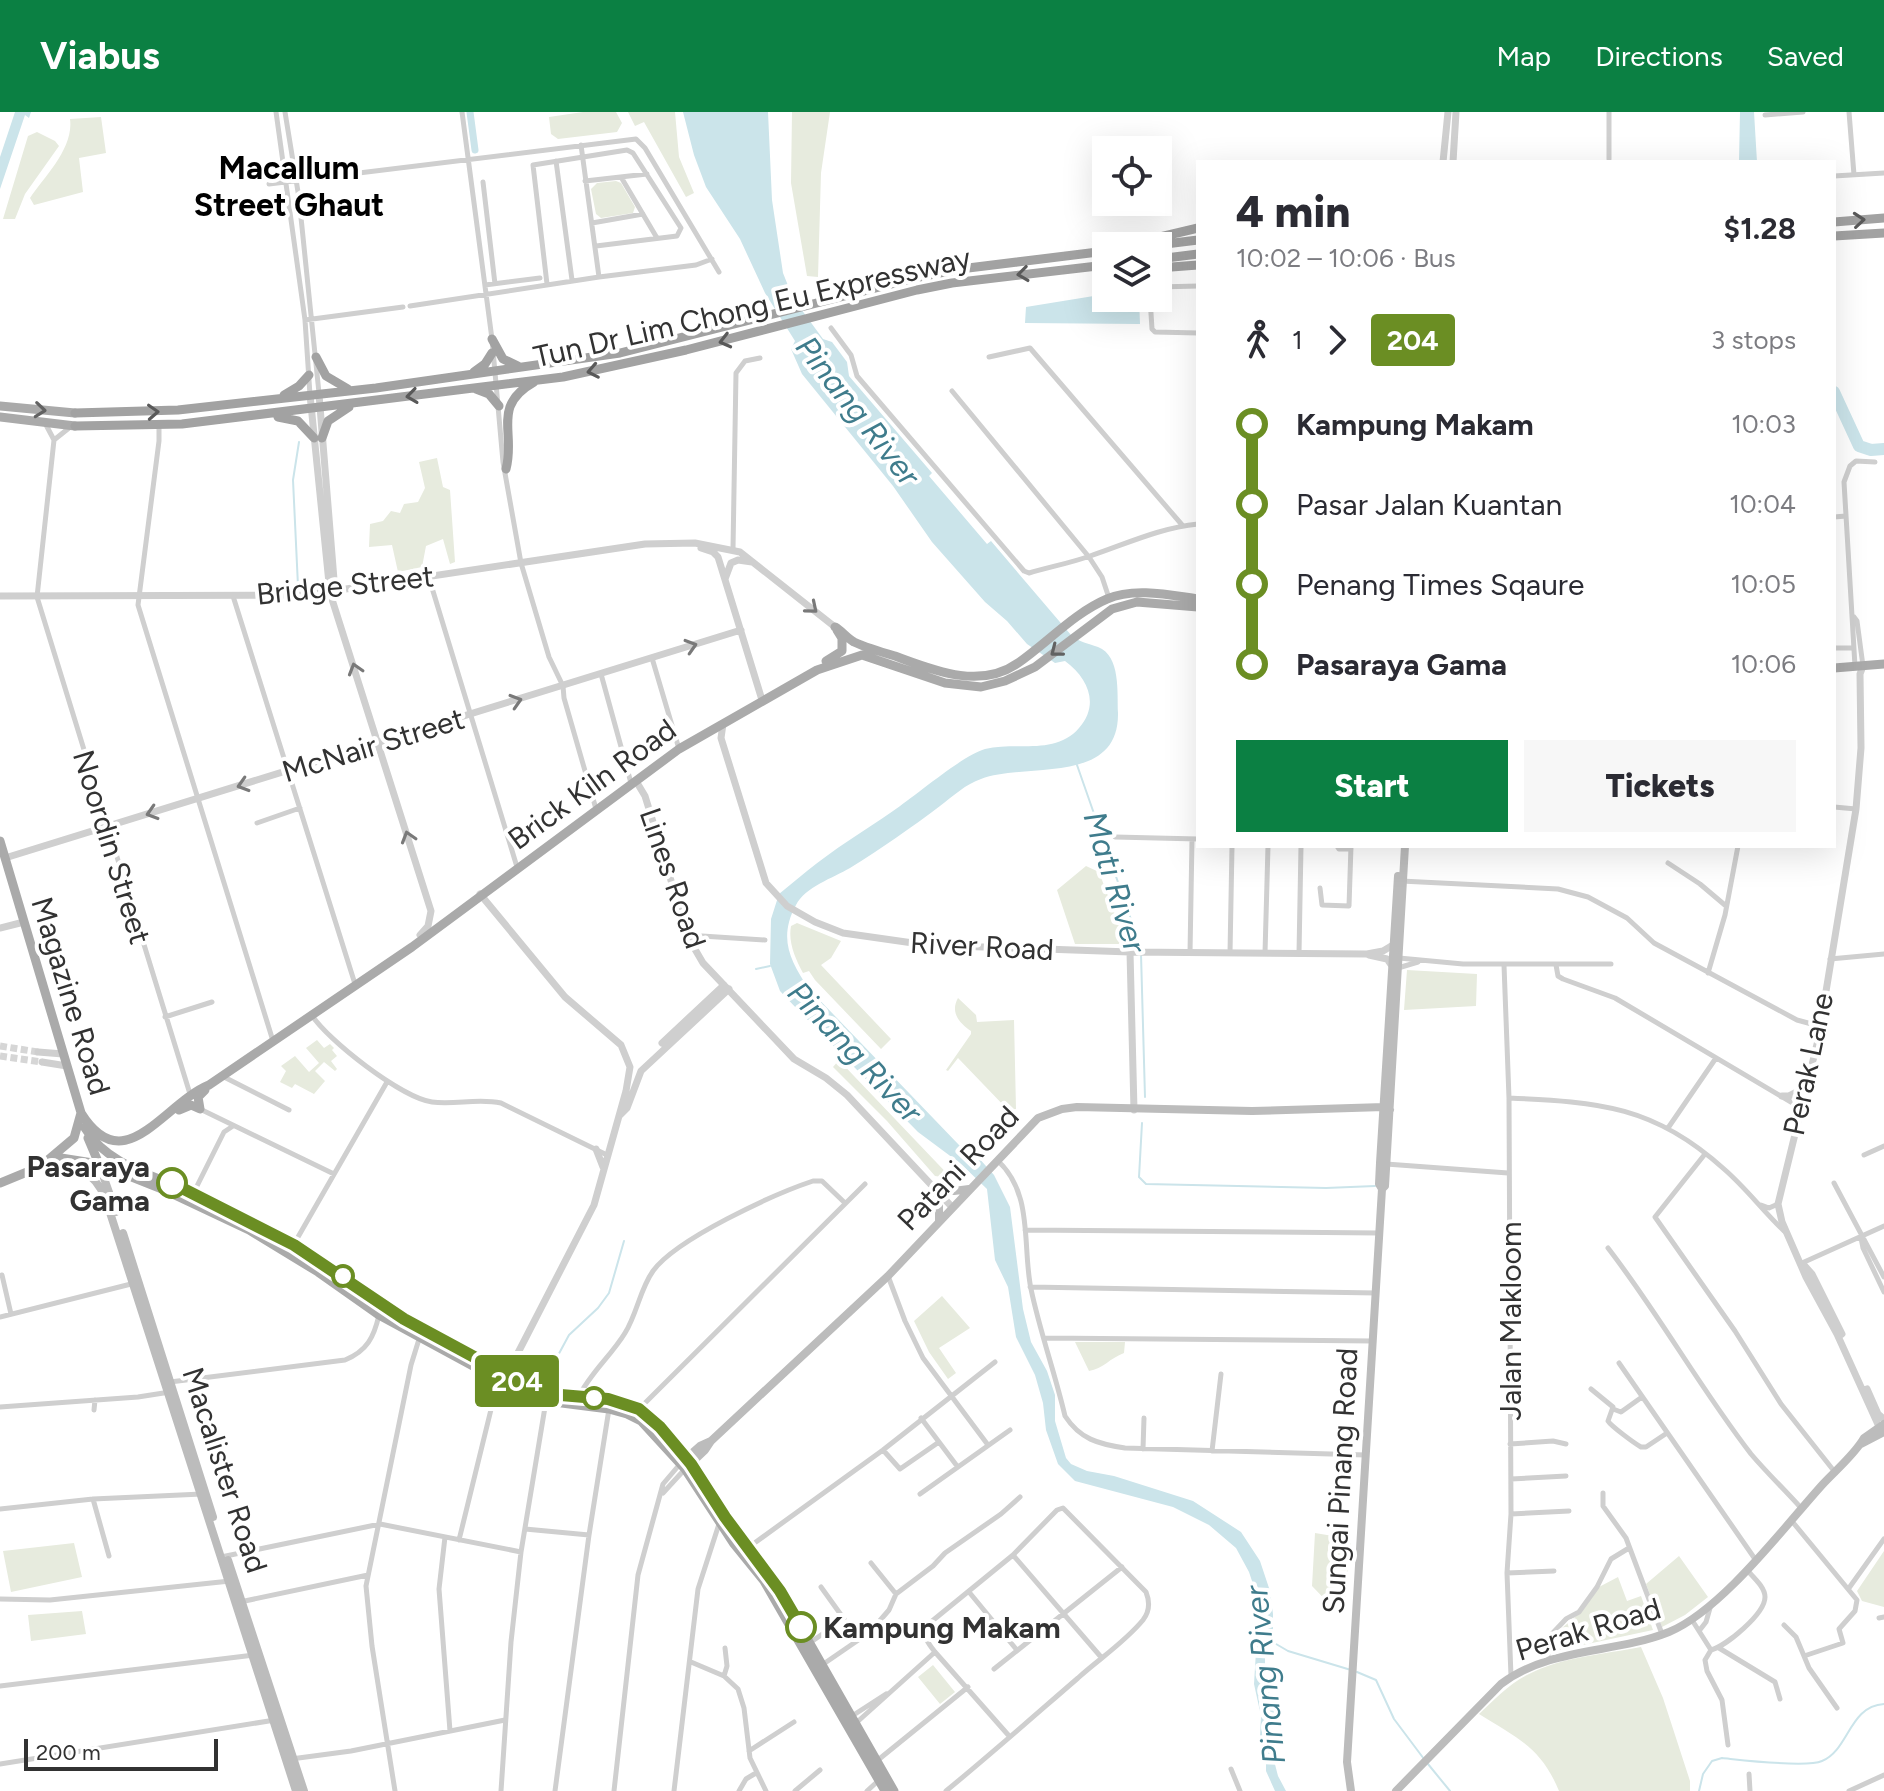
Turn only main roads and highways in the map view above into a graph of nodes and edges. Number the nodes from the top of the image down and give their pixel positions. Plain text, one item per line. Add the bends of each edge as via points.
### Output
1 (1884, 218) edge
2 (1836, 222) edge
3 (1196, 228) edge
4 (1884, 233) edge
5 (1172, 234) edge
6 (1836, 236) edge
7 (1195, 240) edge
8 (1172, 243) edge
9 (1092, 253) edge
10 (1196, 254) edge
11 (1172, 257) edge
12 (1196, 265) edge
13 (1092, 266) edge
14 (1172, 267) edge
15 (492, 339) road end
16 (492, 353) road end
17 (316, 357) road end
18 (522, 366) junction
19 (471, 374) junction
20 (309, 375) road end
21 (537, 380) junction
22 (468, 388) junction
23 (352, 390) junction
24 (277, 398) junction
25 (355, 403) junction
26 (2, 405) edge
27 (499, 406) road end
28 (75, 413) joint
29 (263, 416) junction
30 (0, 417) edge
31 (75, 426) joint
32 (506, 469) road end
33 (1196, 599) edge
34 (1196, 607) edge
35 (1884, 664) edge
36 (1836, 668) edge
37 (817, 670) junction
38 (0, 841) edge
39 (1402, 848) edge
40 (1400, 881) junction
41 (420, 935) road end
42 (404, 950) junction
43 (1396, 965) junction
44 (209, 1085) junction
45 (1386, 1110) junction
46 (81, 1113) junction
47 (165, 1116) junction
48 (85, 1128) junction
49 (44, 1164) junction
50 (99, 1164) junction
51 (0, 1183) edge
52 (972, 1186) junction
53 (938, 1222) junction
54 (292, 1250) junction
55 (137, 1283) junction
56 (421, 1334) junction
57 (481, 1362) junction
58 (503, 1379) junction
59 (518, 1382) junction
60 (578, 1400) junction
61 (1883, 1427) edge
62 (685, 1464) junction
63 (722, 1520) junction
64 (851, 1720) junction
65 (290, 1759) junction
66 (1349, 1776) junction
67 (1395, 1790) edge
68 (296, 1791) edge
69 (304, 1791) edge
70 (885, 1791) edge
71 (894, 1791) edge
72 (1349, 1791) edge
73 (1359, 1791) edge

2 -> 1 highway
3 - 5 highway
4 - 6 highway
7 - 8 highway
9 - 18 highway, Tun Dr Lim Chong Eu Expressway via 960,269 620,353
10 - 11 highway
12 - 14 highway
13 -> 21 highway, Tun Dr Lim Chong Eu Expressway via 952,283 623,366
15 - 18 highway via 503,359
16 - 19 highway
17 - 23 highway via 326,376
18 - 19 highway, Tun Dr Lim Chong Eu Expressway
19 - 23 highway, Tun Dr Lim Chong Eu Expressway
20 - 24 highway
21 - 22 highway, Tun Dr Lim Chong Eu Expressway
21 - 32 highway via 519,392 509,408
22 -> 25 highway, Tun Dr Lim Chong Eu Expressway
22 - 27 highway via 485,392
23 - 24 highway, Tun Dr Lim Chong Eu Expressway
28 -> 24 highway, Tun Dr Lim Chong Eu Expressway via 157,412
25 - 29 highway, Tun Dr Lim Chong Eu Expressway
25 - 29 highway via 333,416 318,438 298,421
26 -> 28 main road
29 - 31 highway, Tun Dr Lim Chong Eu Expressway via 159,426
30 - 31 main road
33 - 37 main road, Brick Kiln Road via 1147,593 1109,598 1014,666 975,677 927,668 856,643 835,627 842,651
34 -> 37 main road, Brick Kiln Road via 1122,605 1035,667 981,687 922,676 862,655
35 - 36 main road
37 - 42 main road, Brick Kiln Road via 679,749
38 - 46 main road, Magazine Road
39 - 40 main road, Sungai Pinang Road
40 - 43 main road, Sungai Pinang Road
40 - 43 main road, Sungai Pinang Road
41 - 42 main road, Brick Kiln Road
42 - 44 main road, Brick Kiln Road
43 - 45 main road, Sungai Pinang Road
44 - 47 main road, Brick Kiln Road
44 - 47 main road via 198,1097 200,1109 187,1106
45 - 52 main road, Patani Road via 1077,1107 1030,1124
45 - 66 main road, Sungai Pinang Road
46 - 47 main road, Brick Kiln Road via 96,1132 114,1142 130,1139
46 - 48 main road, Magazine Road
46 - 49 main road via 74,1138
48 - 50 main road, Magazine Road
48 - 54 main road via 113,1158 194,1192
49 - 50 main road via 69,1158
49 - 51 main road
49 - 55 main road, Macalister Road via 74,1165 94,1177
50 - 54 main road
50 - 55 main road, Macalister Road
52 - 53 main road, Patani Road
52 - 53 main road via 935,1188
53 - 62 main road, Patani Road via 888,1276
54 - 56 main road
54 - 56 main road via 379,1315
55 - 65 main road, Macalister Road
56 - 57 main road
56 - 58 main road
57 - 58 main road
57 - 59 main road via 514,1359
58 - 59 main road
58 - 60 main road via 546,1401
59 - 60 main road
60 - 62 main road via 641,1421
60 - 62 main road via 608,1399 639,1409 660,1427
61 - 67 main road, Perak Road via 1834,1471 1710,1607 1662,1634 1548,1659 1511,1676
62 - 63 main road
63 - 64 main road
63 - 64 main road via 780,1591
64 - 70 main road
64 - 71 main road
65 - 68 main road, Macalister Road
65 - 69 main road, Macalister Road
66 - 72 main road, Sungai Pinang Road
66 - 73 main road

